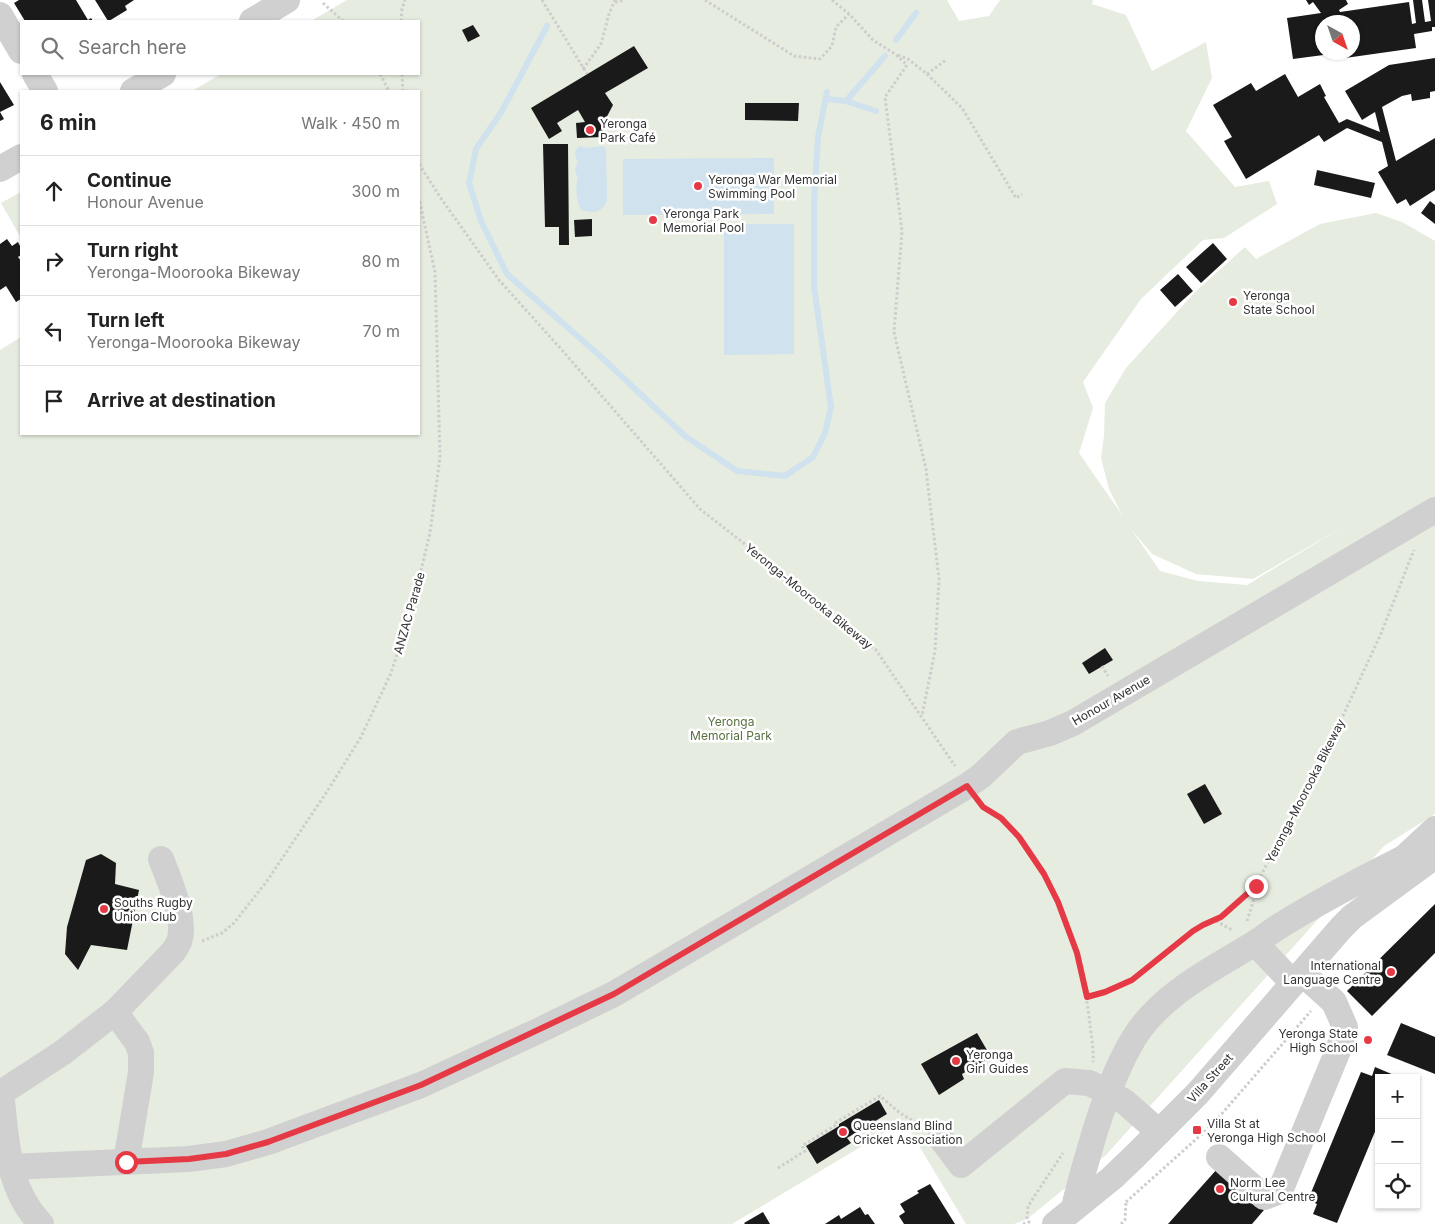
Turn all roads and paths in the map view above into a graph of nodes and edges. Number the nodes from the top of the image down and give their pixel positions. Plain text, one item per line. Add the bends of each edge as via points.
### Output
1 (287, 0) edge
2 (405, 0) edge
3 (542, 0) edge
4 (625, 0) edge
5 (706, 0) edge
6 (832, 0) edge
7 (615, 1) edge
8 (323, 3) dead end
9 (849, 14) junction
10 (0, 15) edge
11 (254, 20) edge
12 (342, 20) edge
13 (401, 20) edge
14 (20, 49) edge
15 (896, 54) junction
16 (946, 60) dead end
17 (583, 69) junction
18 (587, 74) dead end
19 (927, 74) junction
20 (36, 75) edge
21 (161, 75) edge
22 (380, 75) edge
23 (402, 75) edge
24 (44, 90) edge
25 (135, 90) edge
26 (388, 90) edge
27 (403, 90) edge
28 (20, 158) edge
29 (420, 166) edge
30 (0, 169) edge
31 (1022, 194) dead end
32 (420, 204) edge
33 (1435, 510) edge
34 (1415, 548) dead end
35 (922, 716) junction
36 (967, 786) junction
37 (1435, 829) edge
38 (1435, 856) edge
39 (1402, 858) junction
40 (161, 859) dead end
41 (1256, 886) junction
42 (1352, 917) junction
43 (1215, 921) junction
44 (1245, 934) junction
45 (179, 941) junction
46 (1297, 978) junction
47 (1087, 997) junction
48 (1314, 1008) dead end
49 (115, 1012) junction
50 (1297, 1013) dead end
51 (1305, 1019) junction
52 (1093, 1065) dead end
53 (1108, 1092) junction
54 (900, 1113) dead end
55 (1159, 1132) junction
56 (940, 1137) dead end
57 (1064, 1151) dead end
58 (1219, 1157) dead end
59 (126, 1162) junction
60 (10, 1167) junction
61 (778, 1168) dead end
62 (1124, 1193) dead end
63 (1126, 1202) junction
64 (1065, 1216) edge
65 (1030, 1223) edge
66 (41, 1224) edge
67 (1023, 1224) edge
68 (1121, 1224) edge

1 - 11 street
2 - 13 path
3 - 17 path
4 - 7 path
5 - 9 path via 794,56 820,59 832,46 836,26
6 - 9 path
7 - 17 path via 601,44
8 - 12 path
9 - 15 path via 873,40
10 - 14 street
15 - 19 path
15 - 35 path via 907,65 885,97 902,231 894,332 926,469 940,579 935,651
16 - 19 path
17 - 18 path
19 - 31 path via 962,108 1016,198
20 - 24 street
21 - 25 street
22 - 26 path
23 - 27 path
28 - 30 street
29 - 35 path, Yeronga-Moorooka Bikeway via 499,280 700,509 876,650
32 - 45 path, ANZAC Parade via 435,272 440,458 430,533 412,608 391,673 361,737 267,882 222,933 205,941
33 - 36 street, Honour Avenue via 1073,723 1017,742
34 - 41 path, Yeronga-Moorooka Bikeway via 1380,636 1338,726
35 - 36 path, Yeronga-Moorooka Bikeway
36 - 47 path, Yeronga-Moorooka Bikeway via 983,807 1001,818 1019,837 1044,874 1077,953
36 - 59 street, Honour Avenue via 614,994 421,1085 268,1142 226,1154
37 - 39 street, Villa Street
38 - 42 street, Villa Street
39 - 42 street, Villa Street
39 - 44 street via 1282,924
40 - 45 street via 179,909
41 - 43 path, Yeronga-Moorooka Bikeway
41 - 44 path
42 - 46 street, Villa Street
43 - 44 path
43 - 47 path, Yeronga-Moorooka Bikeway via 1193,931 1132,980
44 - 46 street
44 - 53 street via 1151,1017 1135,1037
45 - 49 street via 173,952
46 - 55 street, Villa Street via 1198,1093
46 - 58 street via 1334,1002 1345,1027 1280,1191 1264,1197
47 - 52 path
48 - 51 path
49 - 59 street via 137,1042 141,1053 141,1072
49 - 60 street via 62,1053 1,1093
50 - 51 path
51 - 63 path via 1212,1125
53 - 55 street via 1125,1102
53 - 56 street via 1089,1083 1065,1081 961,1165
53 - 64 street
54 - 61 path via 880,1096 802,1146 805,1151
55 - 64 street, Villa Street via 1112,1178
57 - 65 path via 1028,1206 1027,1219
59 - 60 street, Honour Avenue
60 - 66 street via 25,1205
62 - 63 path
63 - 68 path via 1125,1220
65 - 67 path

